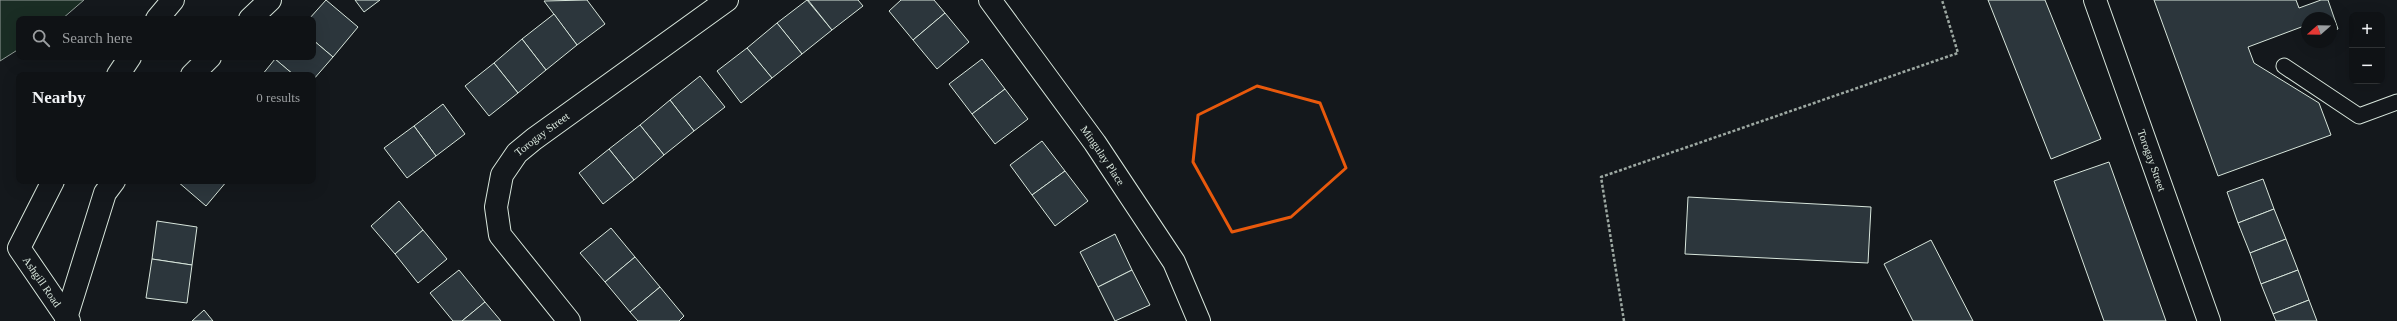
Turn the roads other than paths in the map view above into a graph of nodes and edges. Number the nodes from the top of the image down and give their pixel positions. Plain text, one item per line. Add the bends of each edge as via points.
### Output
1 (173, 0) edge
2 (270, 0) edge
3 (727, 0) edge
4 (990, 0) edge
5 (2095, 0) edge
6 (160, 16) edge
7 (253, 16) edge
8 (128, 60) edge
9 (207, 60) edge
10 (2284, 66) dead end
11 (120, 72) edge
12 (195, 72) edge
13 (2397, 102) edge
14 (51, 184) edge
15 (112, 184) edge
16 (67, 319) edge
17 (569, 321) edge
18 (1199, 321) edge
19 (2209, 321) edge

1 - 6 street
2 - 7 street
3 - 17 street, Torogay Street via 534,139 517,153 502,174 496,207 500,234
4 - 18 street, Mingulay Place via 1094,143 1174,262
5 - 19 street, Torogay Street
8 - 11 street
9 - 12 street
10 - 13 lane via 2359,116
14 - 16 street, Ashgill Road via 19,248
15 - 16 street, Ashgill Road via 105,194

